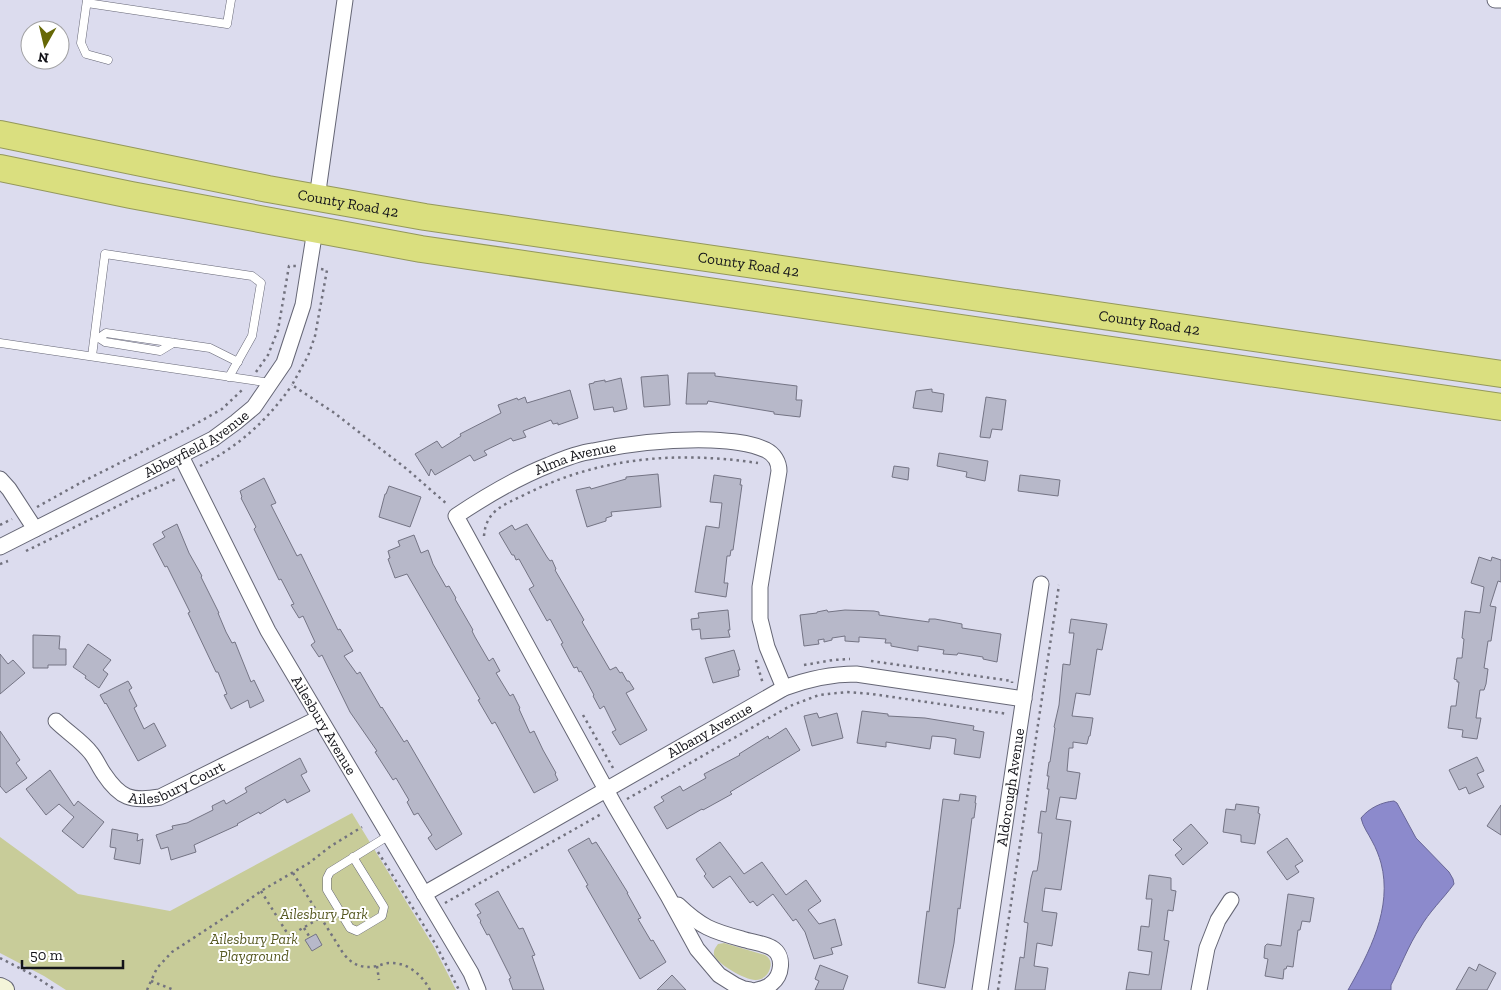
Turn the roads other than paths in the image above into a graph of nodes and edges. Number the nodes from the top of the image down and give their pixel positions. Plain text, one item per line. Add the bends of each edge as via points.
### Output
1 (231, 0) edge
2 (345, 0) edge
3 (1495, 0) edge
4 (1501, 0) edge
5 (87, 2) edge
6 (108, 60) dead end
7 (0, 134) edge
8 (0, 168) edge
9 (317, 198) junction
10 (315, 230) junction
11 (634, 248) junction
12 (980, 298) junction
13 (975, 331) junction
14 (97, 338) junction
15 (0, 343) edge
16 (92, 356) junction
17 (238, 362) junction
18 (1501, 374) edge
19 (229, 377) junction
20 (270, 383) junction
21 (1501, 407) edge
22 (181, 456) junction
23 (0, 479) edge
24 (35, 529) junction
25 (0, 547) edge
26 (1041, 584) dead end
27 (784, 688) junction
28 (1024, 699) junction
29 (319, 718) junction
30 (56, 722) dead end
31 (606, 790) junction
32 (388, 836) junction
33 (353, 856) junction
34 (424, 894) junction
35 (668, 896) junction
36 (1231, 900) dead end
37 (0, 988) edge
38 (4, 990) edge
39 (478, 990) edge
40 (750, 990) edge
41 (757, 990) edge
42 (980, 990) edge
43 (1199, 990) edge

1 - 5 lane via 227,24
2 - 9 street
3 - 4 street
5 - 6 lane via 81,43 86,54
7 - 9 highway, County Road 42
8 - 10 highway
9 - 11 highway, County Road 42
10 - 11 highway via 319,220 324,218 527,250
10 - 13 highway via 491,260
10 - 20 street, Abbeyfield Avenue via 293,337 284,363
11 - 12 highway, County Road 42
12 - 13 highway
12 - 18 highway, County Road 42
13 - 21 highway
14 - 16 lane
14 - 17 lane via 106,333 210,348
14 - 17 lane via 105,254 252,276 261,283 259,297 252,336
15 - 16 lane
16 - 19 lane
17 - 19 lane
19 - 20 lane
20 - 22 street, Abbeyfield Avenue via 254,407 236,422
22 - 24 street, Abbeyfield Avenue
22 - 29 street, Ailesbury Avenue via 268,631
23 - 24 street
24 - 25 street, Abbeyfield Avenue
26 - 28 street, Aldorough Avenue
27 - 28 street, Albany Avenue via 819,677 856,674
27 - 31 street, Albany Avenue
27 - 31 street, Alma Avenue via 767,647 760,619 760,588 779,471 778,462 767,450 723,441 635,443 590,451 550,465 489,494 456,516
28 - 42 street, Aldorough Avenue
29 - 30 street, Ailesbury Court via 160,797 145,800 130,798 117,791 91,753
29 - 32 street, Ailesbury Avenue
31 - 34 street, Albany Avenue
31 - 35 street
32 - 33 lane
32 - 34 street, Ailesbury Avenue
33 - 33 lane via 384,907 382,916 357,931 350,928 326,890 330,872
34 - 39 street, Ailesbury Avenue
35 - 40 street via 710,966 735,985
35 - 41 street via 703,926 776,951 781,962 777,978 767,987
36 - 43 street via 1218,920 1207,948
37 - 38 street

